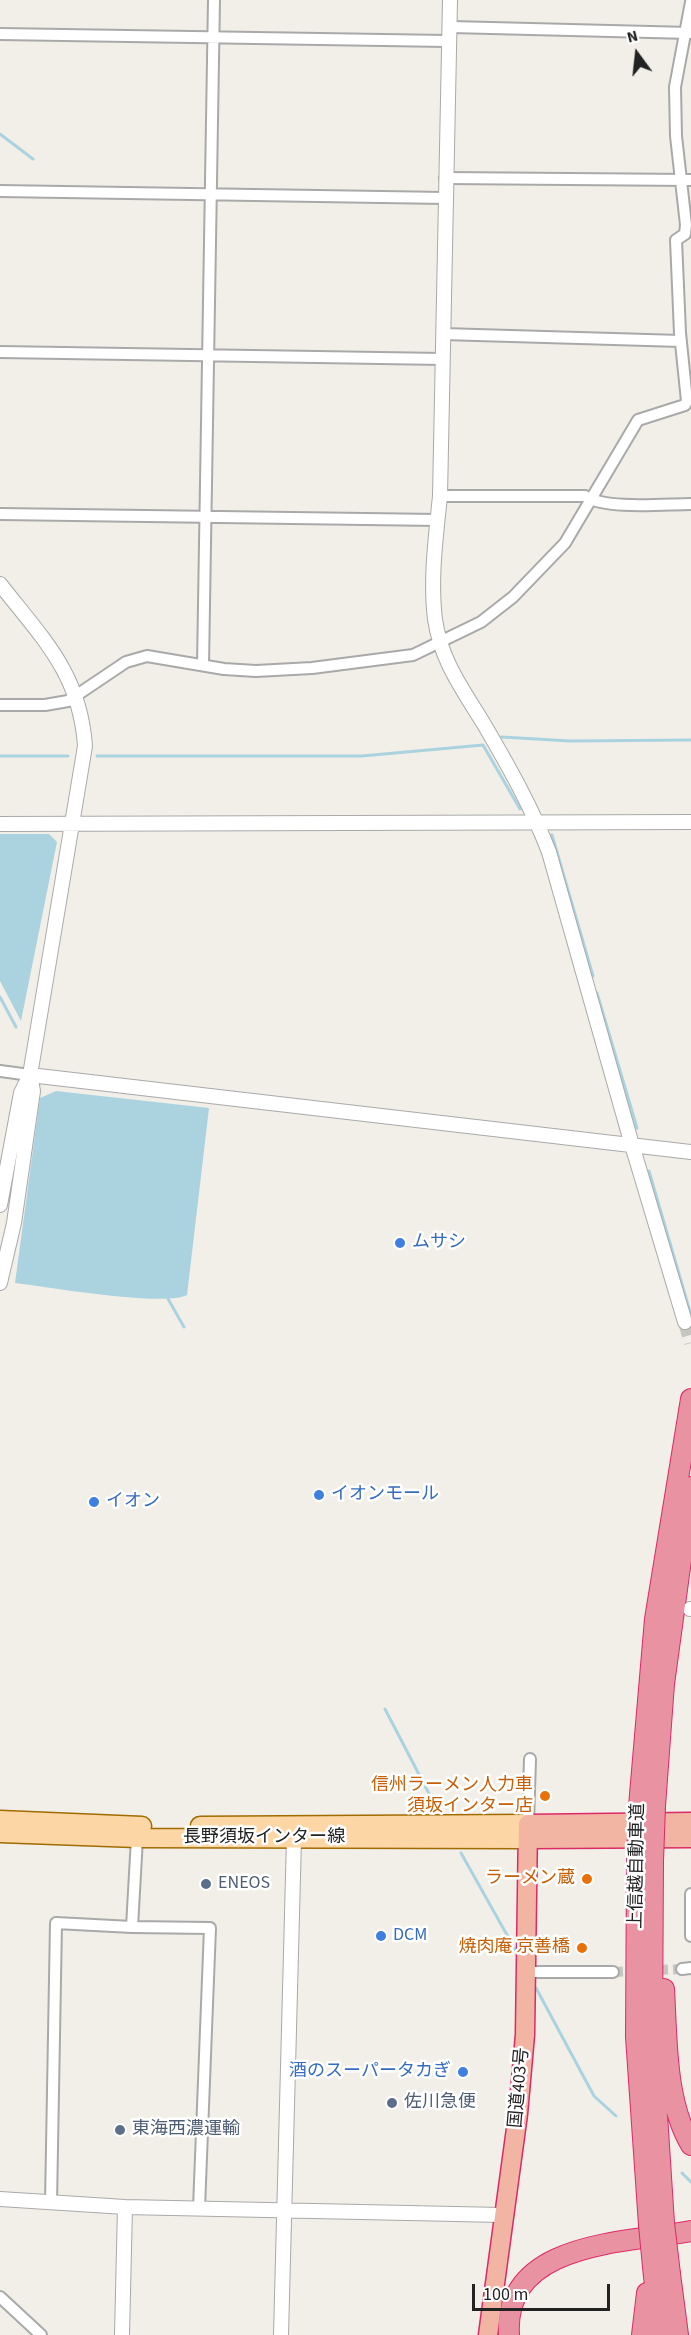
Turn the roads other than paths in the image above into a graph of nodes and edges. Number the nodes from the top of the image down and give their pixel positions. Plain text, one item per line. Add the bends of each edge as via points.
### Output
1 (214, 0) edge
2 (450, 0) edge
3 (691, 2) edge
4 (687, 33) edge
5 (0, 34) edge
6 (449, 34) junction
7 (214, 36) junction
8 (445, 178) junction
9 (686, 180) edge
10 (0, 191) edge
11 (211, 196) junction
12 (445, 198) junction
13 (686, 311) edge
14 (443, 334) junction
15 (681, 341) junction
16 (0, 352) edge
17 (207, 355) junction
18 (443, 359) junction
19 (440, 496) junction
20 (592, 501) junction
21 (691, 504) edge
22 (0, 514) edge
23 (204, 516) junction
24 (438, 520) junction
25 (0, 584) edge
26 (441, 642) junction
27 (202, 665) junction
28 (77, 696) junction
29 (0, 705) edge
30 (73, 822) junction
31 (537, 822) junction
32 (691, 822) edge
33 (0, 824) edge
34 (0, 1071) edge
35 (30, 1075) junction
36 (632, 1145) junction
37 (691, 1152) edge
38 (0, 1205) edge
39 (0, 1283) edge
40 (685, 1322) dead end
41 (691, 1399) edge
42 (691, 1487) edge
43 (530, 1760) dead end
44 (647, 1806) junction
45 (0, 1820) edge
46 (691, 1822) edge
47 (528, 1831) junction
48 (0, 1833) edge
49 (137, 1838) junction
50 (294, 1838) junction
51 (691, 1838) edge
52 (649, 1861) junction
53 (691, 1894) edge
54 (132, 1927) junction
55 (691, 1936) edge
56 (613, 1971) tunnel mouth
57 (526, 1972) junction
58 (691, 2145) edge
59 (0, 2199) edge
60 (51, 2203) junction
61 (125, 2207) junction
62 (199, 2208) junction
63 (285, 2210) junction
64 (502, 2216) junction
65 (652, 2225) junction
66 (691, 2232) edge
67 (691, 2242) edge
68 (657, 2276) junction
69 (0, 2296) edge
70 (41, 2335) edge
71 (122, 2335) edge
72 (281, 2335) edge
73 (488, 2335) edge
74 (509, 2335) edge
75 (522, 2335) edge
76 (642, 2335) edge
77 (662, 2335) edge
78 (678, 2335) edge

1 - 7 street
2 - 6 street
3 - 4 street
4 - 6 street
4 - 9 street via 675,87
5 - 7 street
6 - 7 street
6 - 8 street
7 - 11 street
8 - 9 street
8 - 12 street
9 - 13 street via 685,234 676,240
10 - 11 street
11 - 12 street
11 - 17 street
12 - 14 street
13 - 15 street
14 - 15 street
14 - 18 street
15 - 20 street via 686,405 638,420
16 - 17 street
17 - 18 street
17 - 23 street
18 - 19 street
19 - 20 street via 585,496
19 - 24 street
20 - 21 street
20 - 26 street via 565,543 513,597 480,622
22 - 23 street
23 - 24 street
23 - 27 street
24 - 26 street via 435,620
25 - 28 street via 54,654
26 - 27 street via 413,655 312,668 256,671
26 - 31 street via 451,674 502,755
27 - 28 street via 154,656 131,659
28 - 29 street via 45,705
28 - 30 street via 85,746
30 - 31 street
30 - 33 street
30 - 35 street
31 - 32 street
31 - 36 street
34 - 35 street
35 - 36 street
35 - 38 street via 21,1093
35 - 39 street via 33,1091 14,1223
36 - 37 street
36 - 40 street
41 - 44 highway, 上信越自動車道 via 654,1629
42 - 44 highway, 上信越自動車道
43 - 47 street
44 - 52 highway, 上信越自動車道, bridge
45 - 47 main road, 長野須坂インター線 via 138,1826
46 - 47 highway
47 - 50 main road, 長野須坂インター線
47 - 51 highway
47 - 57 highway, 国道403号
48 - 49 main road, 長野須坂インター線
49 - 50 main road, 長野須坂インター線
49 - 54 street
50 - 63 street
52 - 58 highway via 673,2090
52 - 65 highway, 上信越自動車道
52 - 65 highway, 上信越自動車道 via 635,2078
53 - 55 street
54 - 60 street via 56,1923
54 - 62 street via 210,1928
56 - 57 street
57 - 64 highway, 国道403号 via 518,2114
59 - 60 street
60 - 61 street
61 - 62 street
61 - 71 street
62 - 63 street
63 - 64 street
63 - 72 street
64 - 73 highway, 国道403号
65 - 68 highway
66 - 74 highway via 579,2250 549,2261 528,2278 513,2300
67 - 75 highway via 599,2258 556,2270 534,2288 527,2300
68 - 76 highway
68 - 77 highway
68 - 78 highway
69 - 70 street

